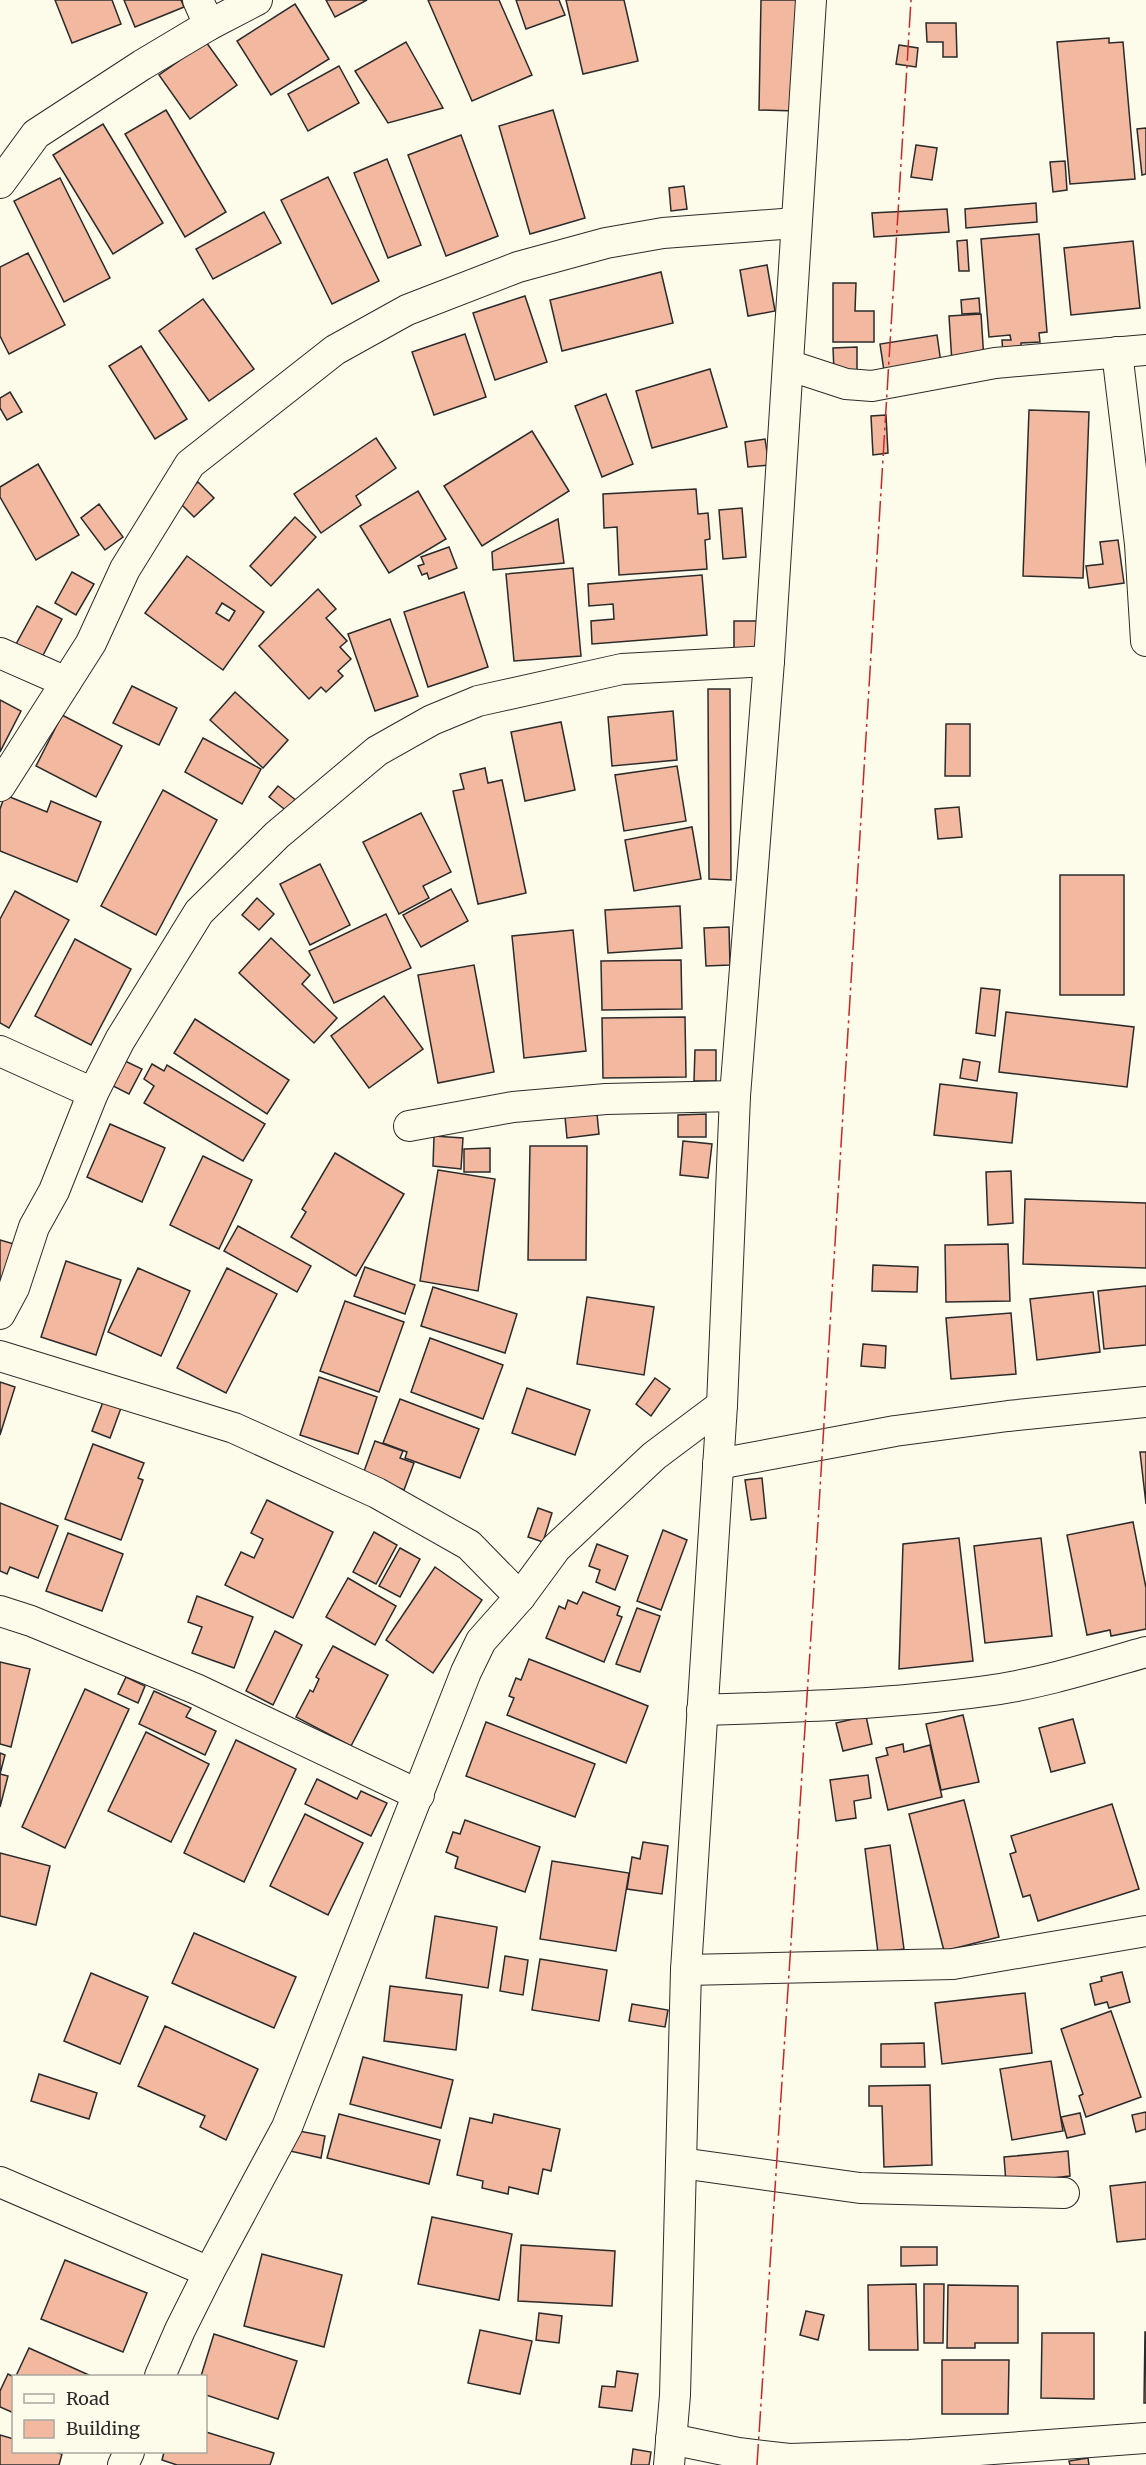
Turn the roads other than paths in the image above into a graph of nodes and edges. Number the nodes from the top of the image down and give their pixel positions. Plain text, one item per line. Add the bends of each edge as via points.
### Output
1 (257, 0) edge
2 (811, 0) edge
3 (203, 13) edge
4 (0, 183) edge
5 (796, 224) junction
6 (1132, 351) edge
7 (788, 365) junction
8 (1146, 640) edge
9 (0, 653) edge
10 (769, 661) junction
11 (66, 682) junction
12 (0, 786) edge
13 (0, 1051) edge
14 (93, 1093) junction
15 (735, 1096) junction
16 (409, 1126) dead end
17 (0, 1314) edge
18 (0, 1356) edge
19 (1146, 1402) edge
20 (722, 1405) junction
21 (718, 1464) junction
22 (520, 1597) junction
23 (0, 1611) edge
24 (1146, 1652) edge
25 (702, 1710) junction
26 (419, 1795) junction
27 (1146, 1931) edge
28 (686, 1970) junction
29 (681, 2163) junction
30 (0, 2182) edge
31 (1064, 2193) dead end
32 (209, 2272) junction
33 (160, 2375) edge
34 (1146, 2439) edge
35 (670, 2452) edge

1 - 3 street
2 - 5 street
3 - 4 street via 142,65 36,134
5 - 7 street
5 - 11 street via 663,233 606,243 518,267 407,310 335,350 190,464 125,569 91,643
6 - 7 street via 995,363 872,386 846,384
6 - 8 street
7 - 10 street
9 - 11 street
10 - 14 street via 622,669 478,701 432,720 377,751 278,835 199,912 120,1040
10 - 15 street
11 - 12 street
13 - 14 street
14 - 17 street
15 - 16 street via 606,1099 513,1107
15 - 20 street
18 - 22 street via 234,1428 377,1493 469,1545
19 - 21 street via 895,1431
20 - 21 street
20 - 22 street via 654,1456 556,1548
21 - 25 street
22 - 26 street via 481,1641
23 - 26 street via 196,1689
24 - 25 street via 1051,1679 987,1691 843,1706
25 - 28 street
26 - 32 street via 287,2127
27 - 28 street via 953,1964
28 - 29 street
29 - 31 street via 860,2188
29 - 35 street
30 - 32 street
32 - 33 street
34 - 35 street via 910,2456 789,2459

